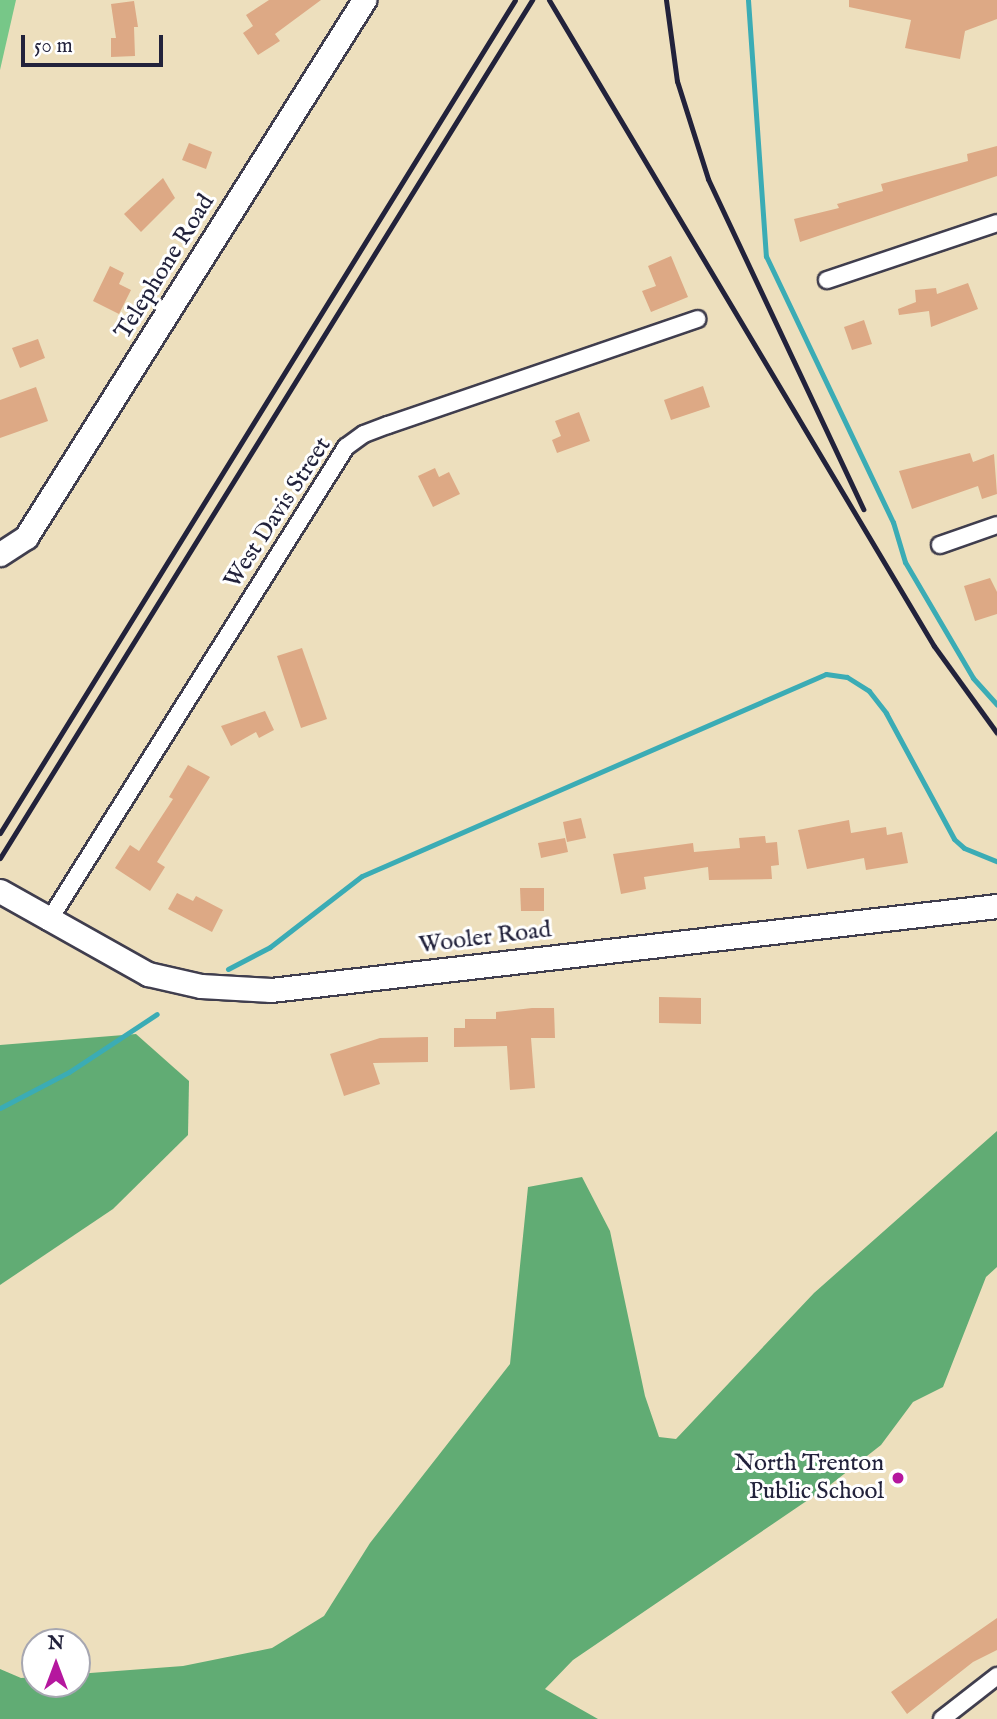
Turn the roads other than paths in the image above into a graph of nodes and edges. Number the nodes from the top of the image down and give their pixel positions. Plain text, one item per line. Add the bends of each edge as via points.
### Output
1 (364, 0) edge
2 (997, 223) edge
3 (827, 280) dead end
4 (697, 319) dead end
5 (997, 525) edge
6 (940, 545) dead end
7 (0, 554) edge
8 (0, 891) edge
9 (997, 906) edge
10 (48, 922) junction
11 (997, 1676) edge
12 (942, 1719) edge

1 - 7 street, Telephone Road via 26,537
2 - 3 street
4 - 10 street, West Davis Street via 388,425 346,447
5 - 6 street
8 - 10 street, Wooler Road
9 - 10 street, Wooler Road via 271,990 209,987 148,974
11 - 12 street

